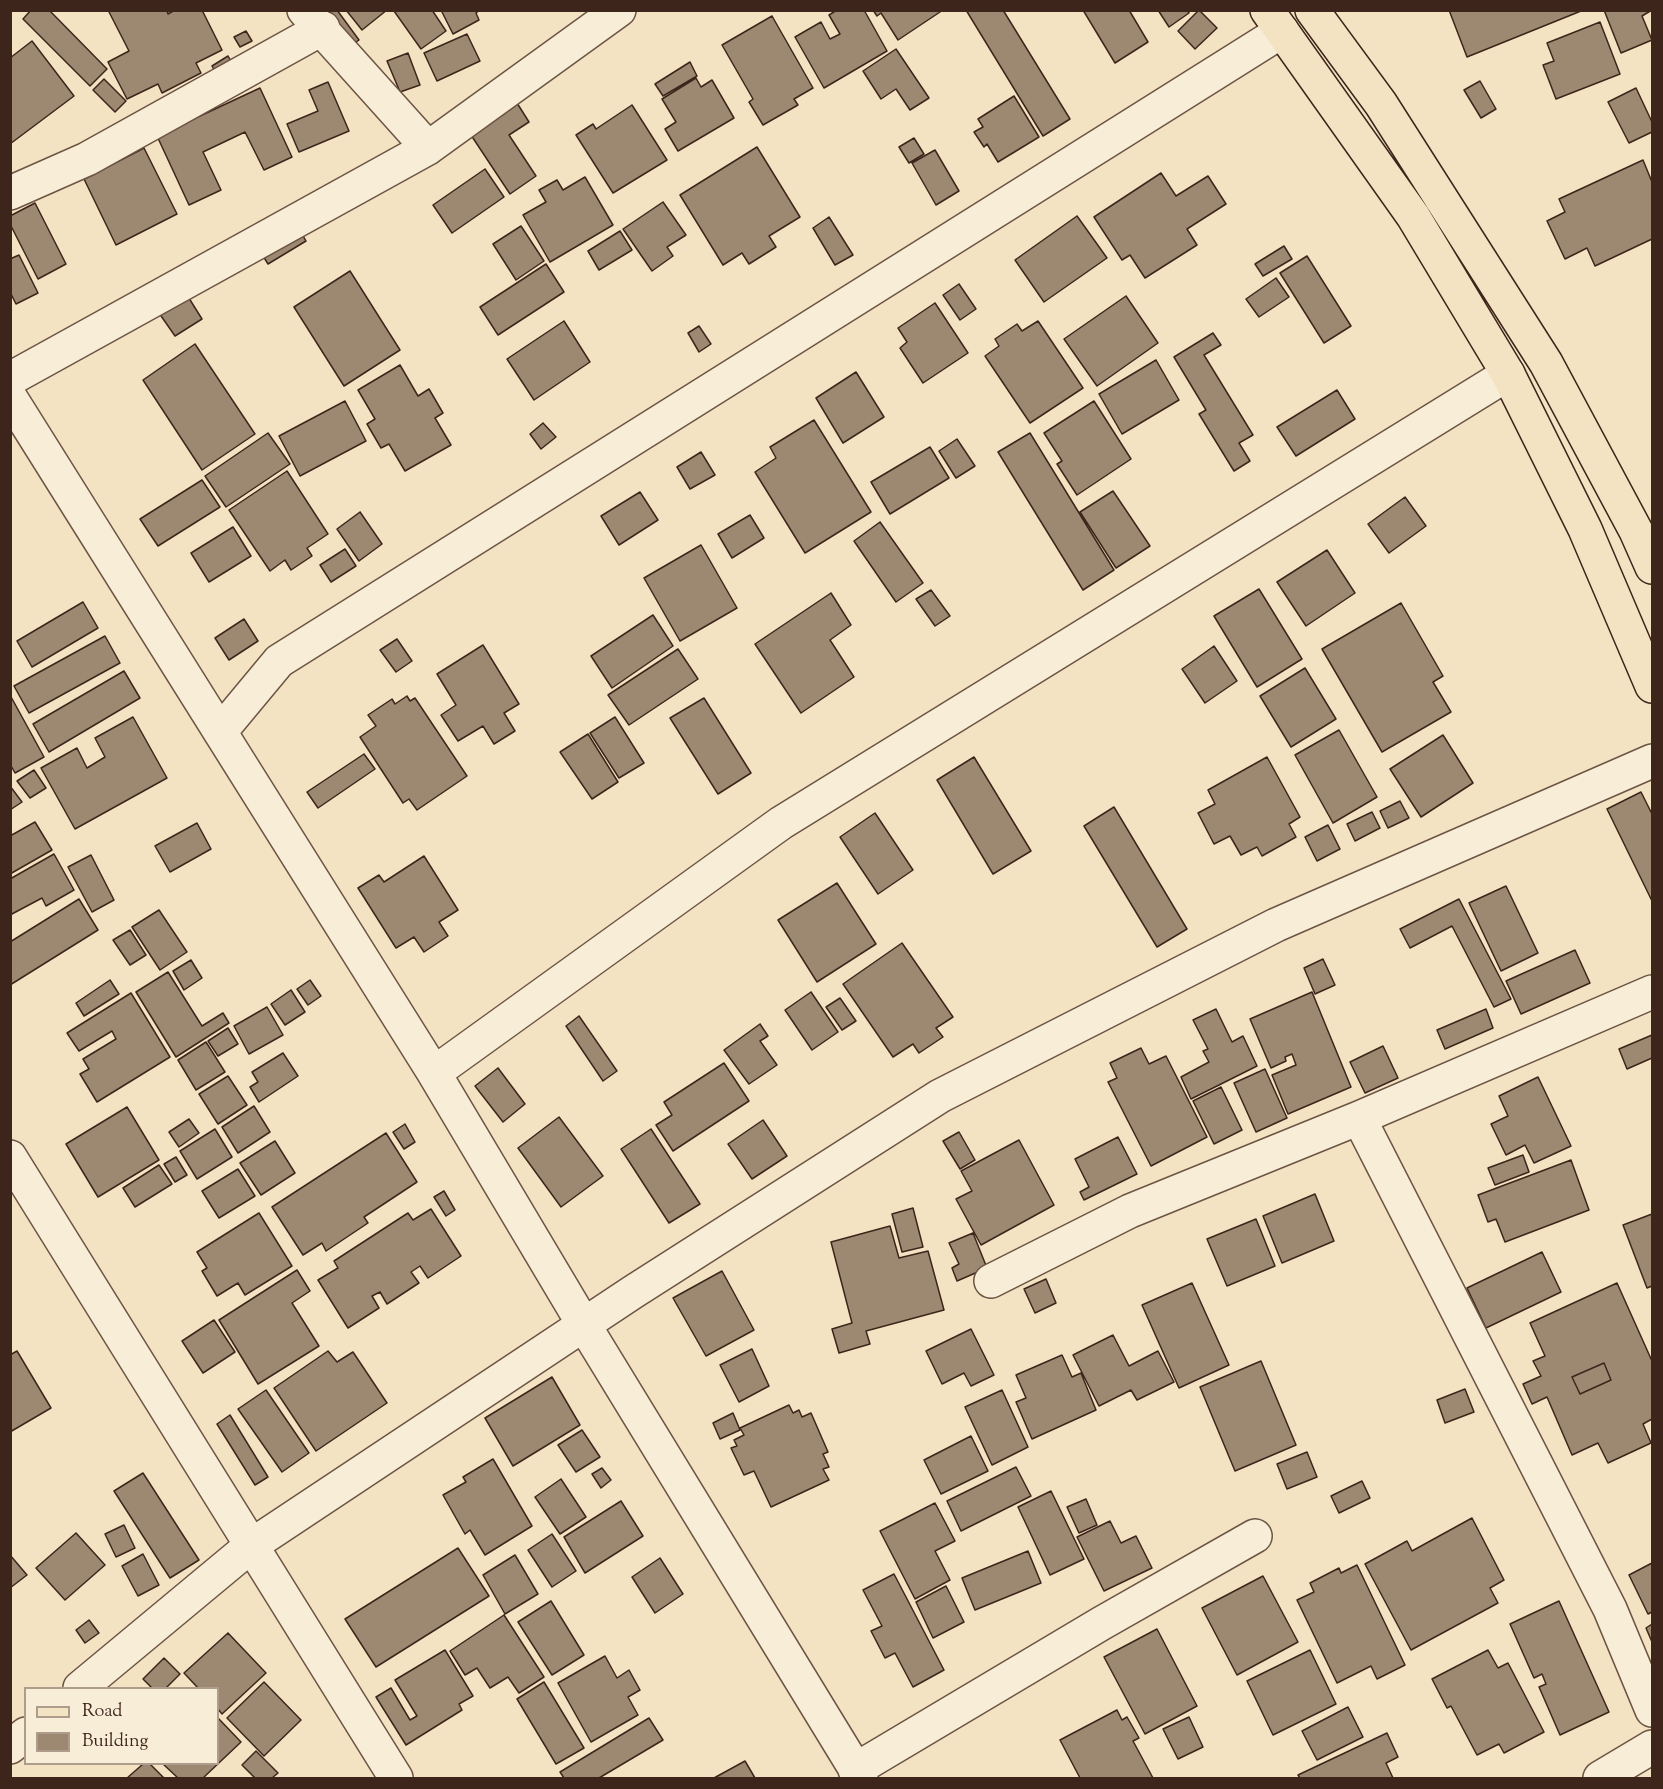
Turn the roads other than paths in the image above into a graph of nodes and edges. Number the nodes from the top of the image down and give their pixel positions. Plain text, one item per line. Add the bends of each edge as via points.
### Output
1 (619, 10) edge
2 (1312, 10) edge
3 (314, 19) edge
4 (1275, 21) edge
5 (428, 148) junction
6 (10, 193) edge
7 (1508, 374) junction
8 (10, 379) edge
9 (10, 397) edge
10 (1653, 567) edge
11 (1653, 686) edge
12 (220, 732) junction
13 (1653, 761) edge
14 (1653, 992) edge
15 (434, 1073) junction
16 (1359, 1118) junction
17 (10, 1157) edge
18 (991, 1281) dead end
19 (584, 1325) junction
20 (1255, 1536) dead end
21 (252, 1545) junction
22 (82, 1687) edge
23 (1653, 1710) edge
24 (24, 1736) edge
25 (10, 1747) edge
26 (1653, 1747) edge
27 (858, 1774) edge
28 (396, 1779) edge
29 (1600, 1779) edge

1 - 5 street
2 - 10 main road via 1381,104 1546,363
3 - 5 street
3 - 6 street via 87,159
4 - 7 main road via 1413,216
4 - 12 street via 279,662
5 - 8 street
7 - 11 main road via 1585,529
7 - 15 street via 782,823
9 - 12 street
12 - 15 street
13 - 19 street via 1276,925 940,1096
14 - 16 street
15 - 19 street
16 - 18 street via 1130,1211
16 - 23 street via 1610,1609
17 - 21 street
19 - 21 street
19 - 27 street
20 - 27 street via 1092,1629
21 - 22 street
21 - 28 street
24 - 25 street
26 - 29 street

